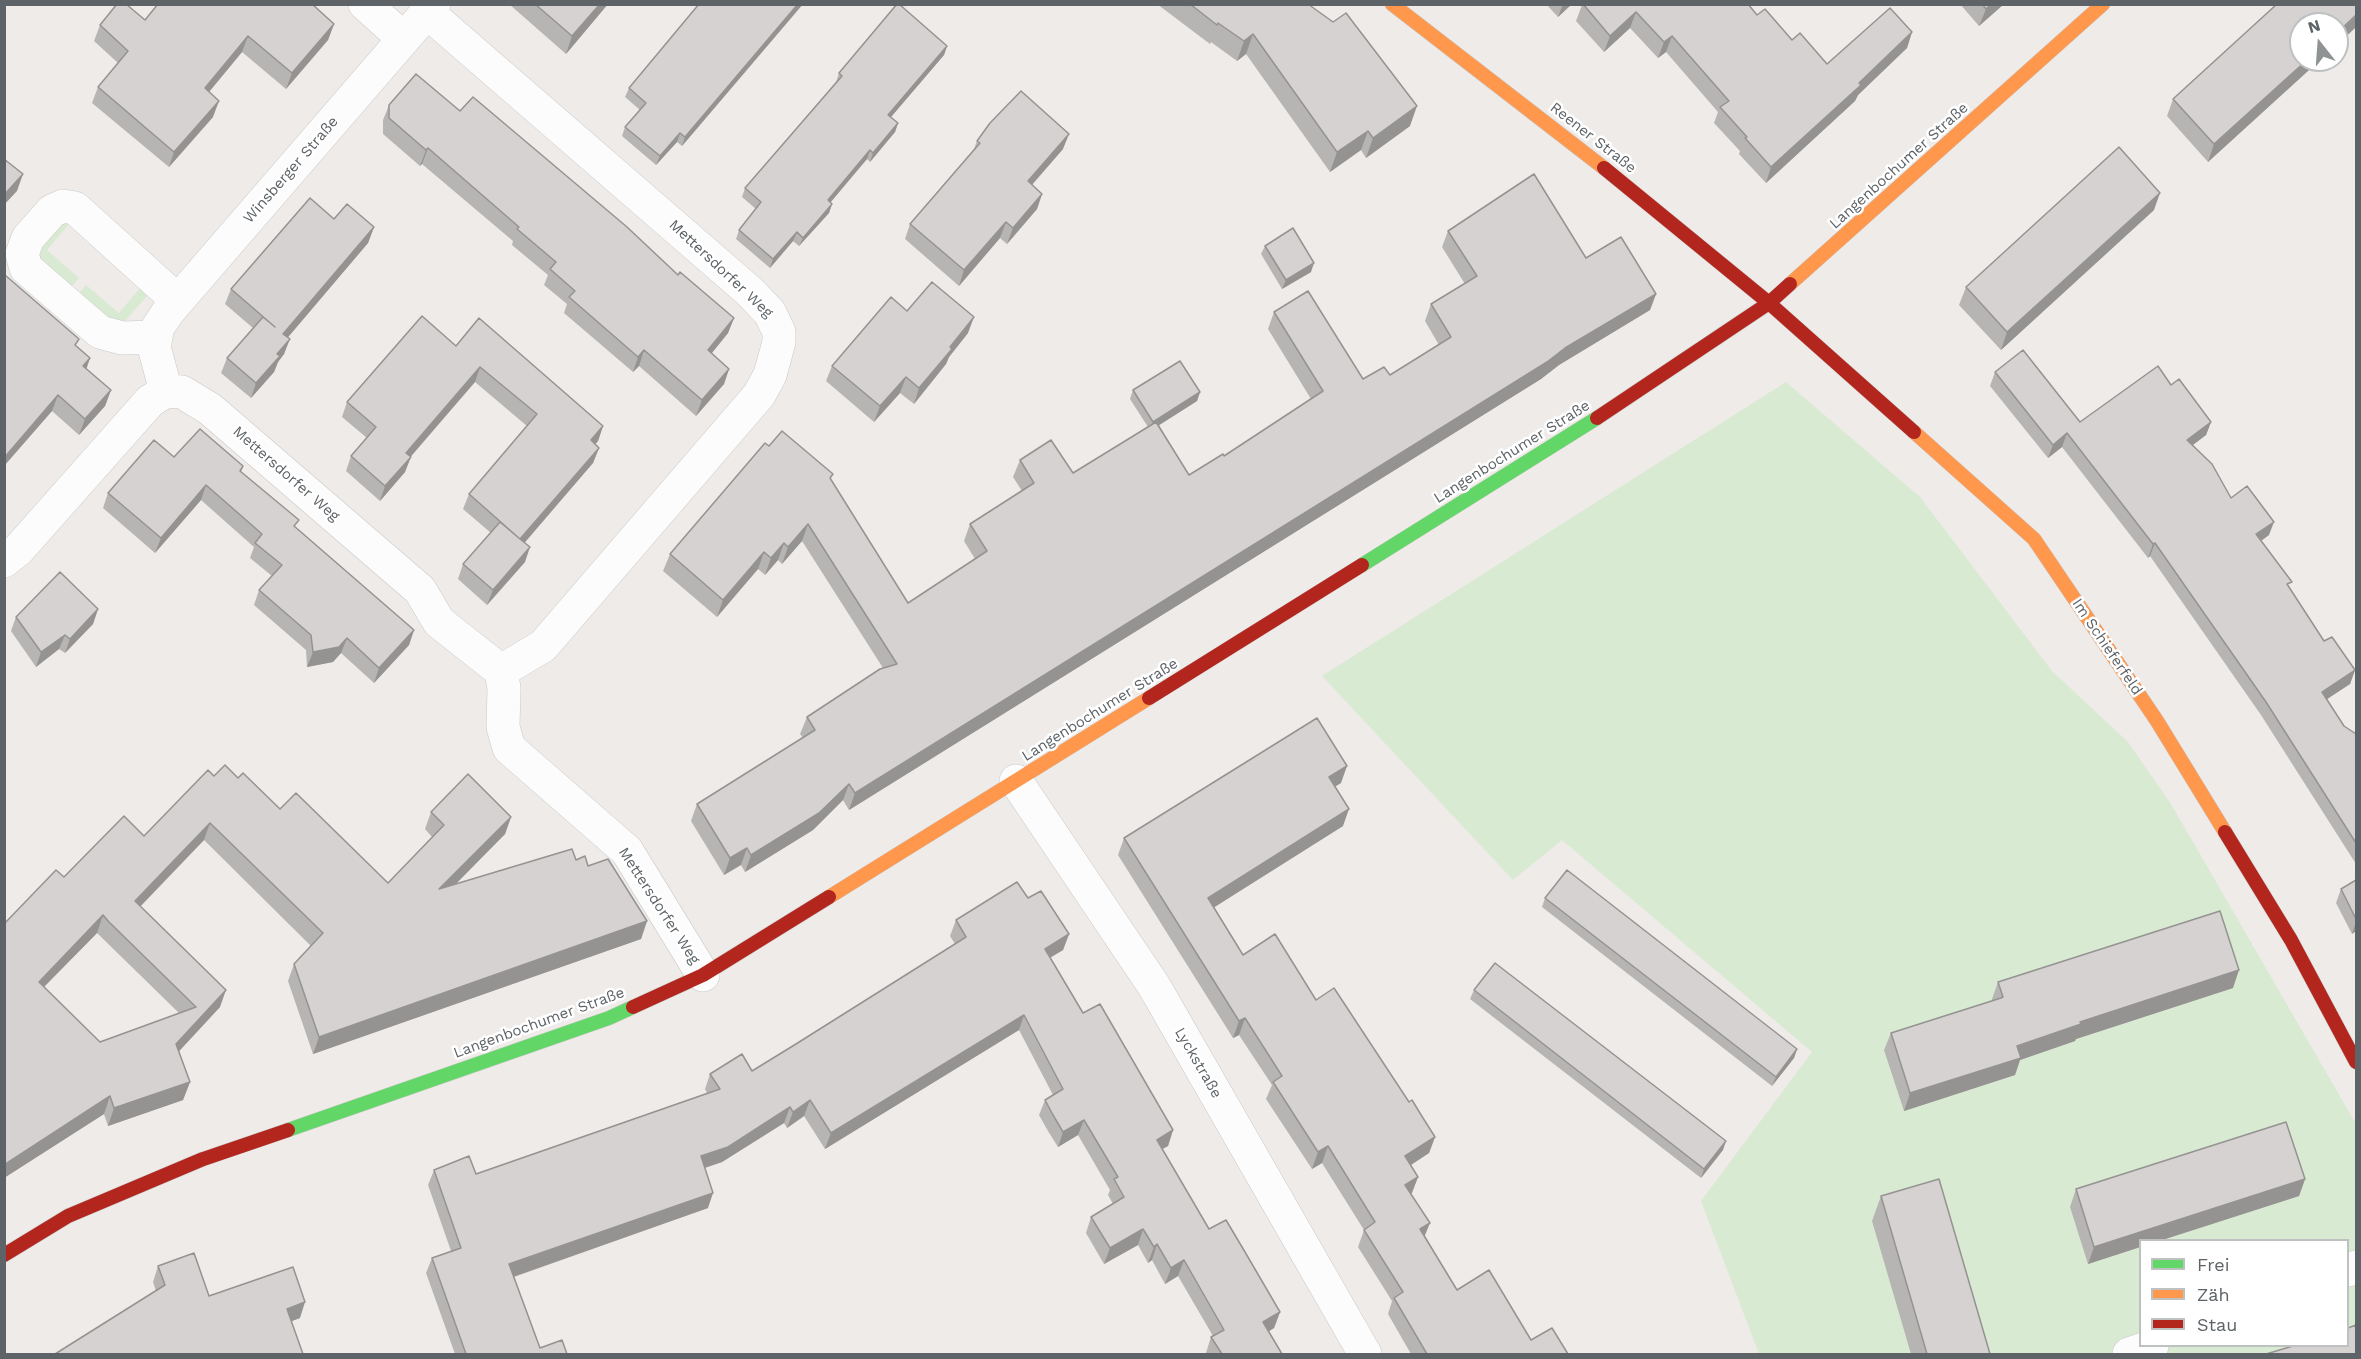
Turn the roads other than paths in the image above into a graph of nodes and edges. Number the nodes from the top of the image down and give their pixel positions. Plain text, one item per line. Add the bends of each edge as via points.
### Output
1 (365, 4) edge
2 (1392, 4) edge
3 (2103, 4) edge
4 (430, 8) edge
5 (404, 39) junction
6 (177, 300) junction
7 (1769, 303) junction
8 (155, 337) junction
9 (166, 391) junction
10 (4, 561) edge
11 (501, 671) junction
12 (1016, 781) junction
13 (703, 975) junction
14 (2356, 1062) edge
15 (4, 1255) edge
16 (2149, 1347) edge
17 (1365, 1354) edge
18 (2129, 1354) edge

1 - 5 street
2 - 7 street, Reener Straße
3 - 7 street, Langenbochumer Straße
4 - 5 street, Winsberger Straße
4 - 11 street, Mettersdorfer Weg via 748,291 770,313 779,332 770,375 759,395 543,646
5 - 6 street, Winsberger Straße
6 - 8 street, Winsberger Straße
6 - 8 street via 75,208 63,206 52,211 28,238 22,254 26,267 100,332 122,338
7 - 12 street, Langenbochumer Straße via 1554,446
7 - 14 street, Im Schieferfeld via 2034,539 2169,741 2291,940
8 - 9 street
9 - 10 street via 150,401
9 - 11 street, Mettersdorfer Weg via 182,392 210,409 420,590 439,622
11 - 13 street, Mettersdorfer Weg via 502,727 509,748 627,851
12 - 13 street, Langenbochumer Straße
12 - 17 street, Lyckstraße via 1154,986
13 - 15 street, Langenbochumer Straße via 609,1018 203,1159 68,1216
16 - 18 street

